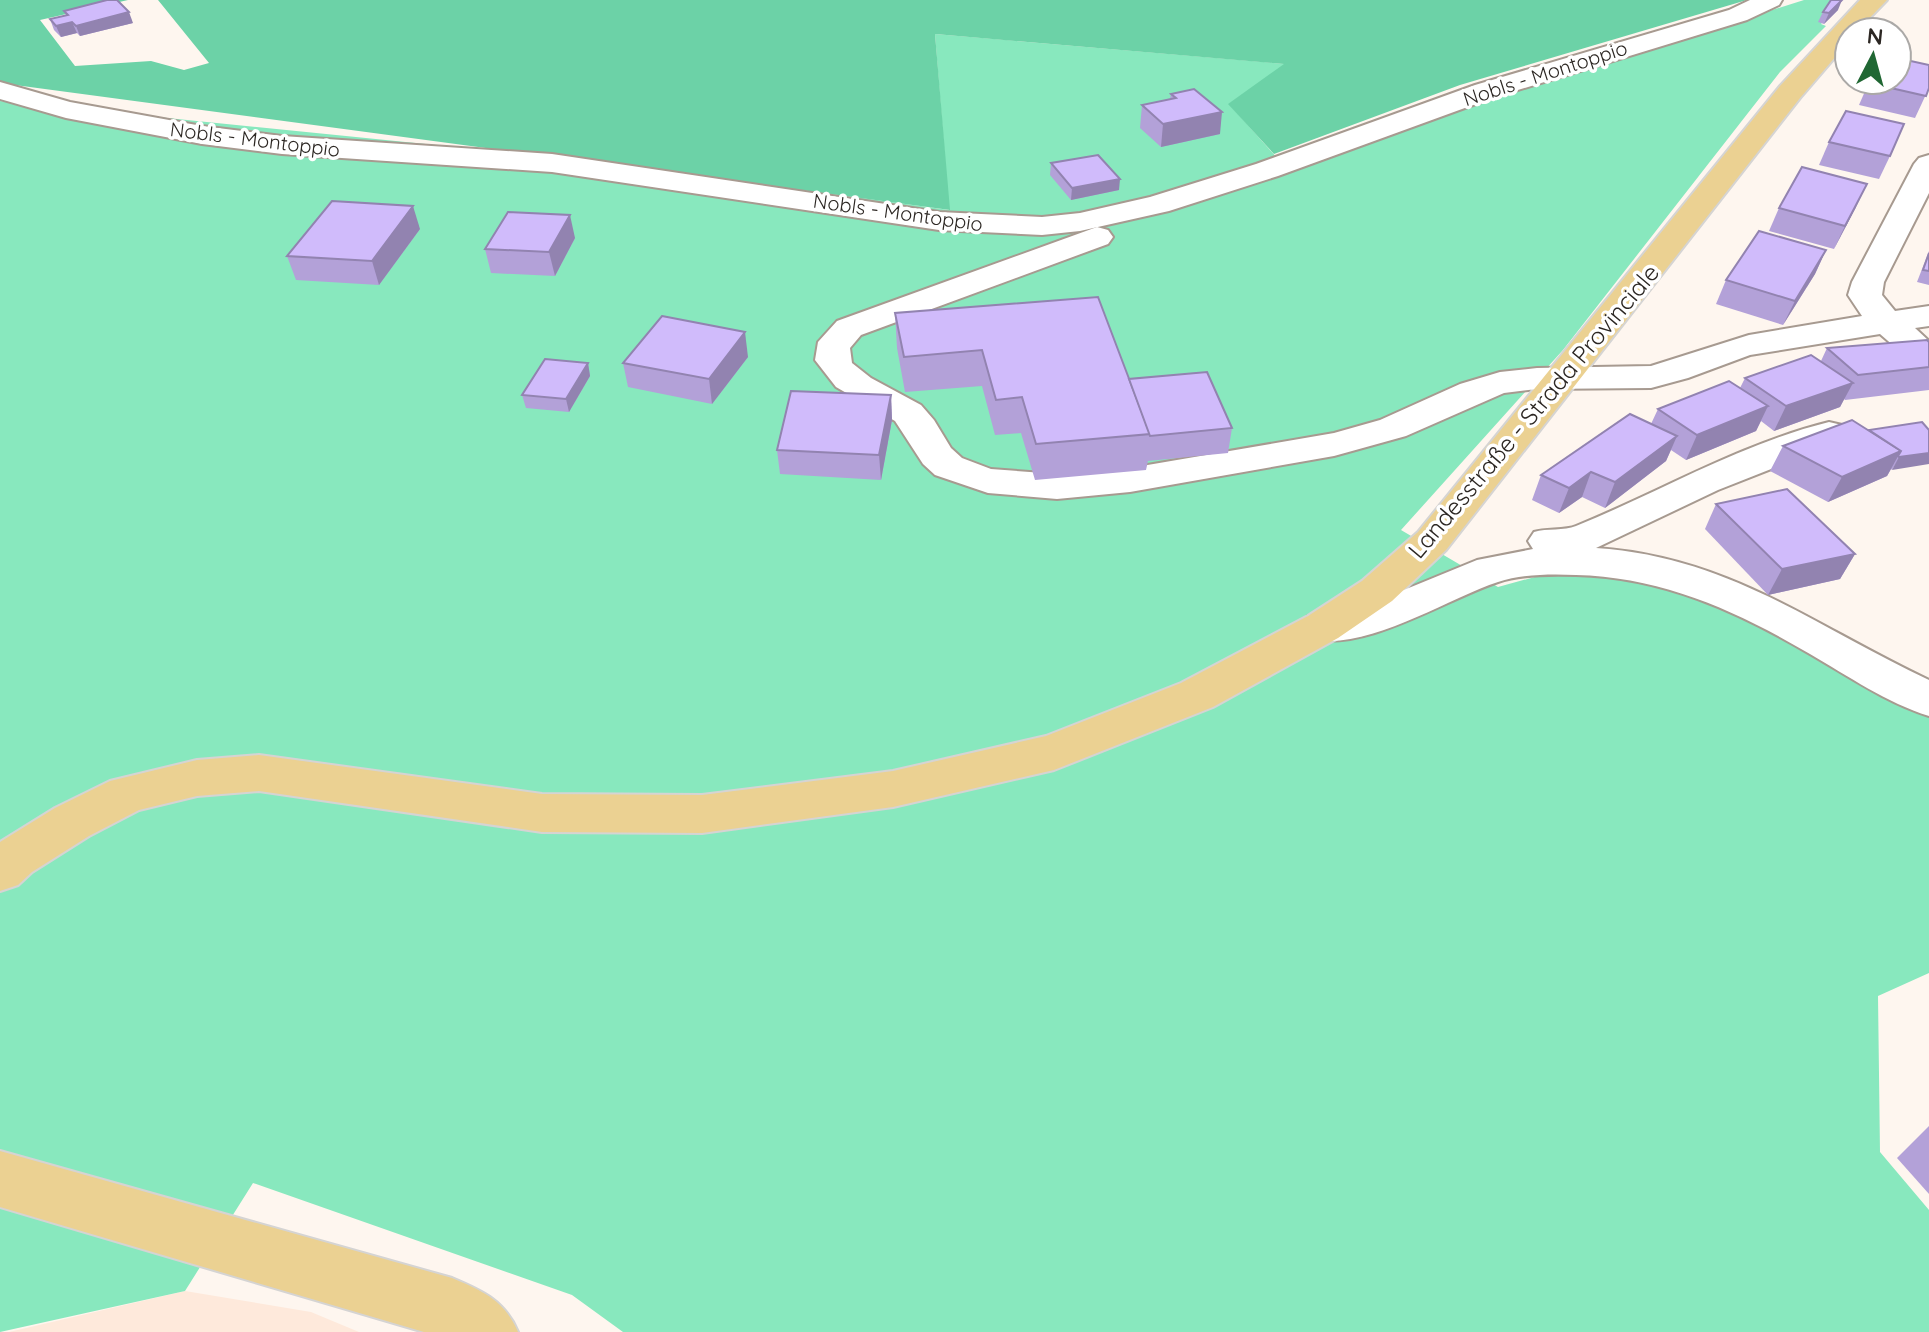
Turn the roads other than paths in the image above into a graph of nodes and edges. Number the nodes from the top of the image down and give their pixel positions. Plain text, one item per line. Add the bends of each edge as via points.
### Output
1 (1770, 0) edge
2 (1875, 0) edge
3 (0, 90) edge
4 (1929, 164) edge
5 (1158, 204) junction
6 (1918, 206) edge
7 (1929, 316) edge
8 (1889, 323) junction
9 (1929, 359) edge
10 (1563, 379) junction
11 (1829, 433) edge
12 (1502, 567) junction
13 (1323, 627) junction
14 (1929, 699) edge
15 (0, 871) edge
16 (0, 1179) edge
17 (486, 1332) edge

1 - 5 street, Nobls - Montoppio via 1738,15 1485,91
2 - 10 main road, Landesstraße - Strada Provinciale via 1790,92
3 - 5 street, Nobls - Montoppio via 66,110 202,135 552,163 939,221 1042,226
4 - 6 street
5 - 10 street via 1135,223 849,328 837,336 831,350 835,367 910,416 939,462 958,471 1025,484 1073,485 1301,451 1392,428 1497,384
6 - 8 street via 1868,282 1865,295
7 - 8 street
8 - 9 street
8 - 10 street via 1748,345 1656,376
10 - 13 main road, Landesstraße - Strada Provinciale via 1432,541 1377,591
11 - 12 street via 1716,476 1578,541 1541,541
12 - 13 street via 1387,613
12 - 14 street via 1600,560 1677,576 1763,609
13 - 15 main road, Landesstraße - Strada Provinciale via 1197,695 1054,752 893,789 702,814 542,813 259,773 197,778 127,794 72,822
16 - 17 main road via 452,1309

